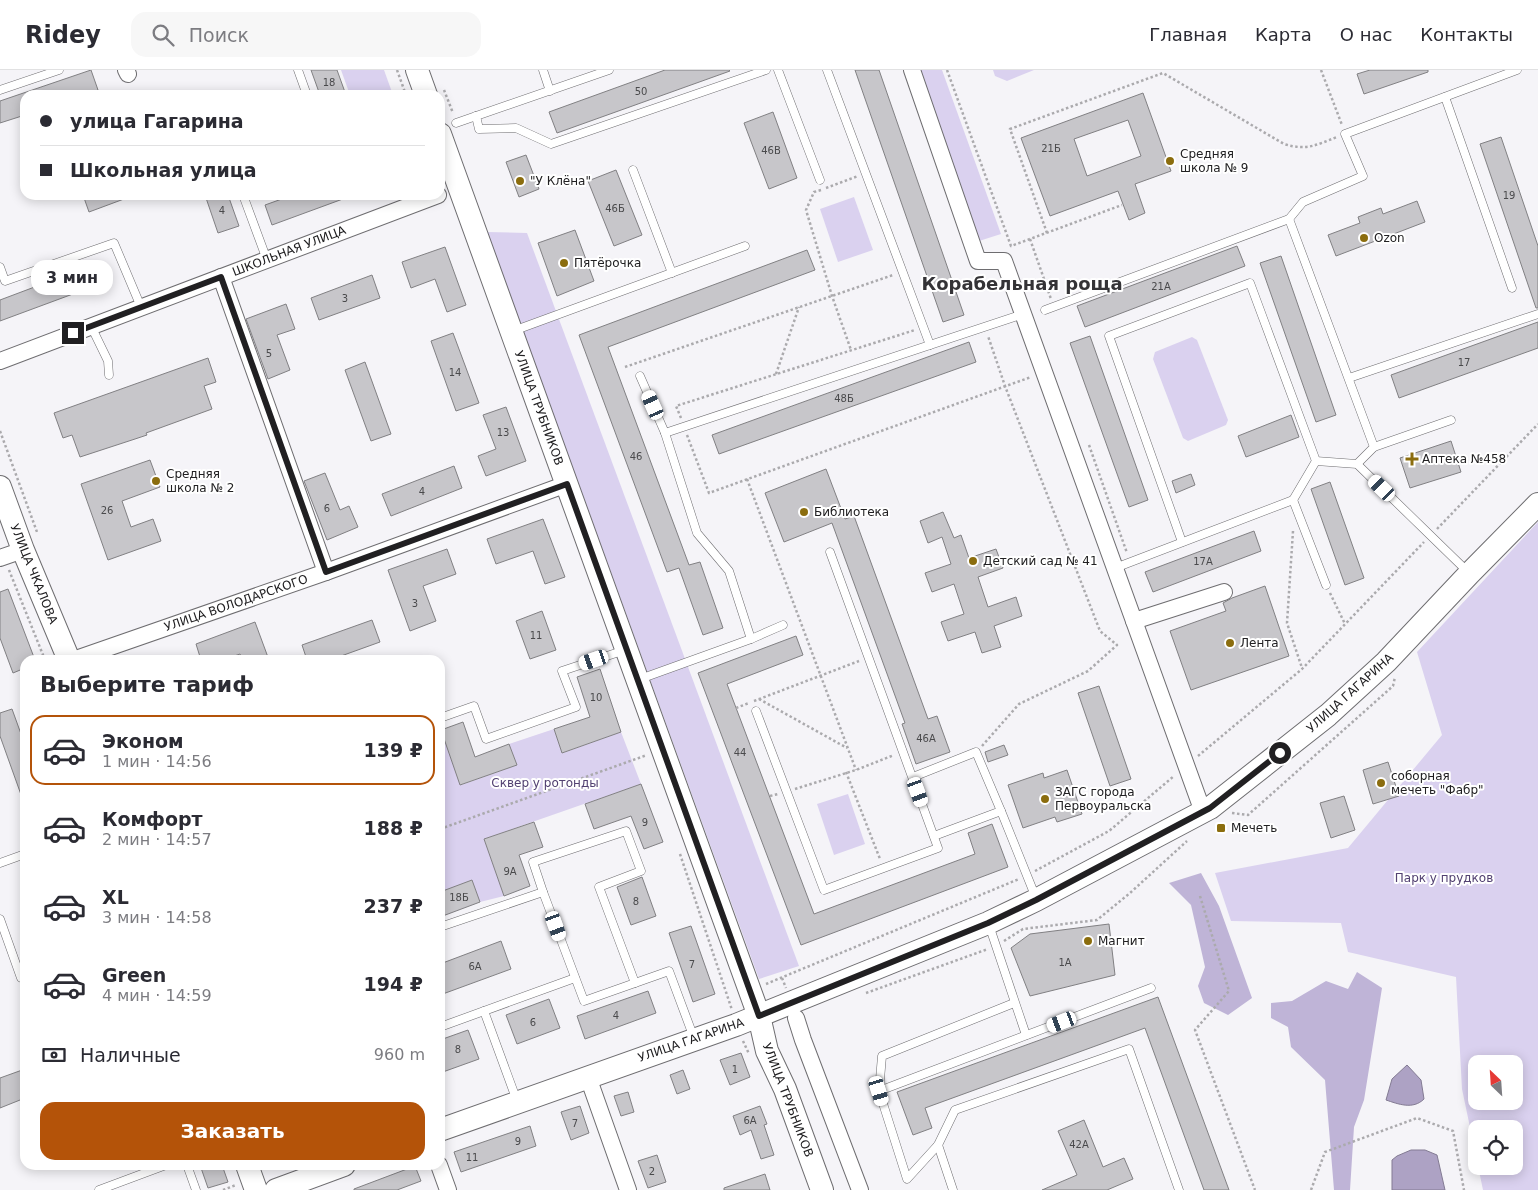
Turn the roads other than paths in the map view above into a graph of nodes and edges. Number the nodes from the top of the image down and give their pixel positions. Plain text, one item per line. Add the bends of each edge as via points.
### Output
1 (58, 70) edge
2 (298, 70) edge
3 (417, 70) edge
4 (543, 70) edge
5 (609, 70) edge
6 (766, 70) edge
7 (778, 70) edge
8 (826, 70) edge
9 (912, 70) edge
10 (1517, 70) edge
11 (0, 90) edge
12 (305, 90) edge
13 (434, 90) edge
14 (550, 91) junction
15 (1445, 97) junction
16 (476, 116) junction
17 (448, 128) edge
18 (633, 170) dead end
19 (820, 180) dead end
20 (446, 192) edge
21 (247, 200) edge
22 (425, 200) edge
23 (1290, 219) junction
24 (745, 246) dead end
25 (267, 260) junction
26 (0, 267) edge
27 (672, 273) junction
28 (221, 277) junction
29 (1512, 288) dead end
30 (141, 307) junction
31 (1045, 310) dead end
32 (1023, 314) junction
33 (1538, 314) edge
34 (92, 326) junction
35 (512, 332) junction
36 (930, 345) junction
37 (0, 361) edge
38 (109, 375) dead end
39 (640, 376) dead end
40 (1349, 378) junction
41 (1451, 420) dead end
42 (665, 433) junction
43 (1374, 447) junction
44 (1316, 461) junction
45 (1357, 464) junction
46 (567, 484) junction
47 (0, 487) edge
48 (1293, 500) junction
49 (1538, 504) edge
50 (1182, 542) junction
51 (830, 552) dead end
52 (9, 555) edge
53 (1114, 568) junction
54 (326, 572) junction
55 (1469, 574) junction
56 (1326, 585) road end
57 (1224, 592) dead end
58 (1134, 621) junction
59 (783, 625) dead end
60 (751, 639) junction
61 (627, 649) junction
62 (66, 655) edge
63 (87, 655) edge
64 (638, 680) junction
65 (756, 711) dead end
66 (445, 716) edge
67 (913, 777) junction
68 (1002, 811) junction
69 (1203, 812) junction
70 (934, 836) junction
71 (20, 856) edge
72 (0, 863) edge
73 (544, 892) junction
74 (1036, 900) junction
75 (0, 919) edge
76 (988, 923) junction
77 (445, 925) edge
78 (20, 975) edge
79 (575, 978) junction
80 (635, 983) junction
81 (1151, 988) dead end
82 (1014, 1004) junction
83 (484, 1011) junction
84 (759, 1016) junction
85 (796, 1018) dead end
86 (445, 1025) edge
87 (1026, 1035) junction
88 (695, 1039) junction
89 (588, 1077) junction
90 (879, 1091) junction
91 (517, 1102) junction
92 (445, 1128) edge
93 (938, 1145) junction
94 (153, 1170) edge
95 (189, 1170) edge
96 (330, 1170) edge
97 (441, 1170) edge
98 (99, 1190) edge
99 (196, 1190) edge
100 (276, 1190) edge
101 (448, 1190) edge
102 (628, 1190) edge
103 (822, 1190) edge
104 (860, 1190) edge
105 (953, 1190) edge
106 (1179, 1190) edge

1 - 11 lane
2 - 12 lane
3 - 13 street
4 - 14 lane
5 - 14 lane
6 - 16 lane via 551,144 516,128 479,128
7 - 19 lane
8 - 36 lane
9 - 32 street via 978,261 1004,261
10 - 15 lane
14 - 16 lane
15 - 23 lane via 1345,134 1363,176 1303,202
15 - 29 lane
16 - 17 lane
17 - 20 street, УЛИЦА ТРУБНИКОВ
18 - 27 lane
20 - 35 street, УЛИЦА ТРУБНИКОВ
21 - 25 lane
22 - 25 street, ШКОЛЬНАЯ УЛИЦА
23 - 31 lane
23 - 40 lane
24 - 27 lane
25 - 28 street, ШКОЛЬНАЯ УЛИЦА
26 - 30 lane via 5,282 114,243
27 - 35 lane
28 - 30 street, ШКОЛЬНАЯ УЛИЦА
28 - 54 street
30 - 34 street, ШКОЛЬНАЯ УЛИЦА
32 - 36 lane
32 - 53 street
33 - 40 lane
34 - 37 street, ШКОЛЬНАЯ УЛИЦА
34 - 38 lane via 108,361
35 - 46 street, УЛИЦА ТРУБНИКОВ
36 - 42 lane
39 - 42 lane
40 - 43 lane
41 - 43 lane
42 - 60 lane via 697,533 729,571
43 - 45 lane
44 - 45 lane
44 - 48 lane
44 - 50 lane via 1250,283 1109,336
45 - 55 lane
46 - 54 street, УЛИЦА ВОЛОДАРСКОГО
46 - 61 street, УЛИЦА ТРУБНИКОВ
47 - 52 street, УЛИЦА ЧКАЛОВА
48 - 50 lane
48 - 56 lane
49 - 55 street, УЛИЦА ГАГАРИНА
50 - 53 lane
51 - 67 lane
52 - 62 street, УЛИЦА ЧКАЛОВА
53 - 58 street
54 - 63 street, УЛИЦА ВОЛОДАРСКОГО
55 - 69 street, УЛИЦА ГАГАРИНА via 1386,662 1328,715
57 - 58 street
58 - 69 street
59 - 60 lane
60 - 64 lane
61 - 64 street, УЛИЦА ТРУБНИКОВ
61 - 66 lane via 562,671 576,707 486,739 474,706
64 - 84 street, УЛИЦА ТРУБНИКОВ
65 - 70 lane via 824,890 938,848
67 - 68 lane via 976,752
67 - 70 lane
68 - 70 lane
68 - 74 lane
69 - 74 street, УЛИЦА ГАГАРИНА
71 - 72 lane
73 - 77 lane
73 - 79 lane
73 - 80 lane via 533,862 626,831 641,871 599,887
74 - 76 street, УЛИЦА ГАГАРИНА
75 - 78 lane
76 - 82 lane
76 - 84 street, УЛИЦА ГАГАРИНА
79 - 80 lane via 584,1001
79 - 83 lane
80 - 88 lane via 668,971
81 - 87 lane
82 - 87 lane
82 - 90 lane via 882,1056
83 - 86 lane
83 - 91 lane
84 - 88 street, УЛИЦА ГАГАРИНА
84 - 103 street, УЛИЦА ТРУБНИКОВ via 767,1051 785,1089
85 - 104 street
87 - 90 lane
88 - 89 street, УЛИЦА ГАГАРИНА
89 - 91 street, УЛИЦА ГАГАРИНА
89 - 102 street
90 - 93 lane via 907,1179
91 - 92 street, УЛИЦА ГАГАРИНА
93 - 105 lane
93 - 106 lane via 955,1110 1129,1049
94 - 98 lane
95 - 99 lane
96 - 100 street
97 - 101 street

